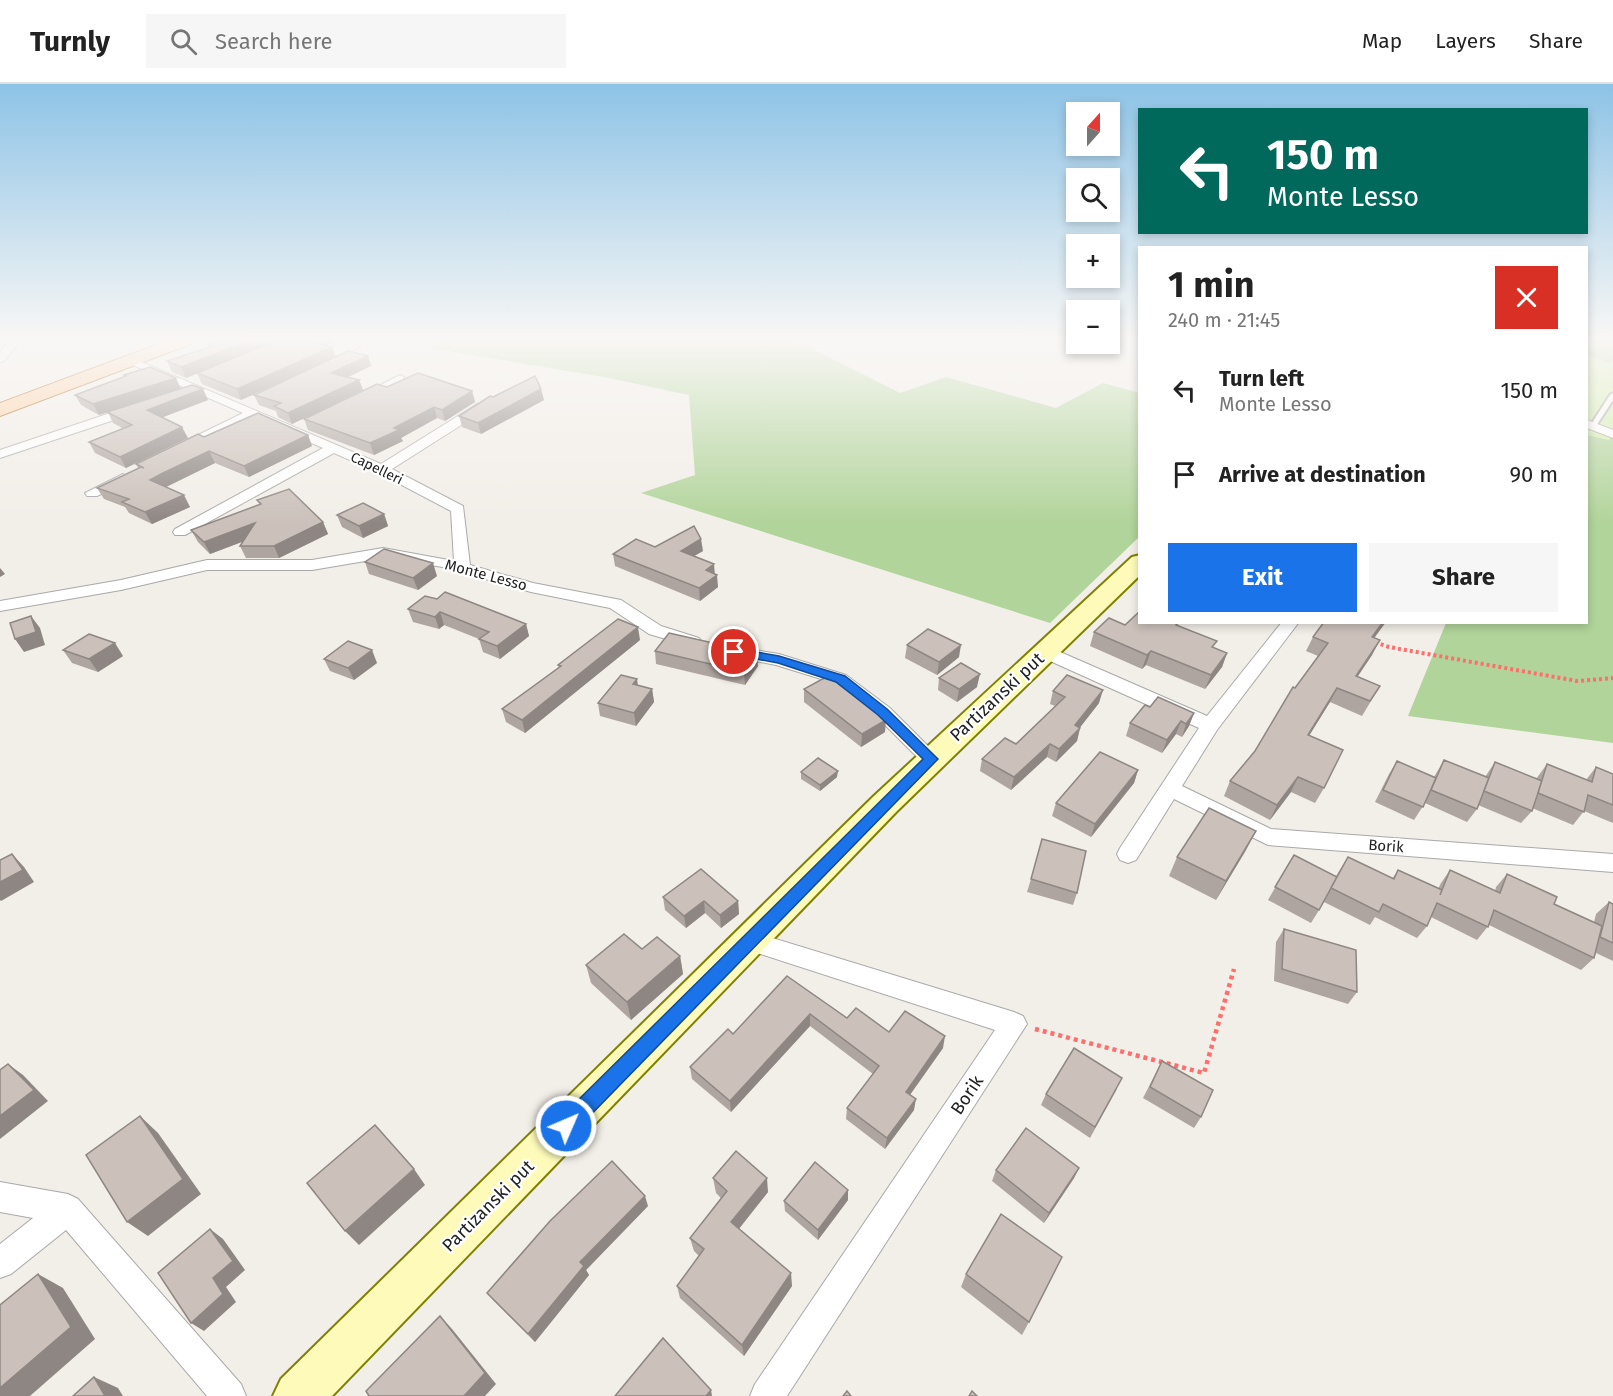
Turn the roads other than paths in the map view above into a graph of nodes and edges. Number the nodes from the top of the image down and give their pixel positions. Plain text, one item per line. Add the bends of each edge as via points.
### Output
1 (23, 401) edge
2 (233, 401) edge
3 (353, 401) edge
4 (1608, 401) edge
5 (489, 402) edge
6 (347, 404) edge
7 (144, 406) edge
8 (249, 407) junction
9 (0, 410) edge
10 (1590, 425) edge
11 (1613, 434) edge
12 (184, 448) edge
13 (334, 448) junction
14 (0, 454) edge
15 (382, 470) junction
16 (133, 473) edge
17 (92, 493) dead end
18 (180, 532) dead end
19 (1138, 564) edge
20 (462, 567) junction
21 (0, 606) edge
22 (1289, 624) edge
23 (1045, 652) junction
24 (1210, 725) junction
25 (931, 759) junction
26 (1171, 789) junction
27 (1128, 854) dead end
28 (1613, 862) edge
29 (750, 941) junction
30 (0, 1197) edge
31 (68, 1209) junction
32 (0, 1263) edge
33 (229, 1396) edge
34 (298, 1396) edge
35 (767, 1396) edge

1 - 9 main road
2 - 8 street, Capelleri
3 - 6 street
4 - 10 lane
5 - 15 street
7 - 14 street
8 - 12 street
8 - 13 street, Capelleri
10 - 11 street
13 - 15 street, Capelleri
13 - 18 street
15 - 20 street, Capelleri via 458,509
16 - 17 street
19 - 23 street, Partizanski put
20 - 21 street, Monte Lesso via 383,553 312,565 207,565
20 - 25 street, Monte Lesso via 531,587 615,604 655,630 711,648 779,660 840,679 883,712
22 - 24 street
23 - 24 street
23 - 25 street, Partizanski put
24 - 26 street
25 - 29 street, Partizanski put
26 - 27 street
26 - 28 street, Borik via 1268,837
29 - 34 street, Partizanski put
29 - 35 street, Borik via 1014,1024
30 - 31 street
31 - 32 street
31 - 33 street

